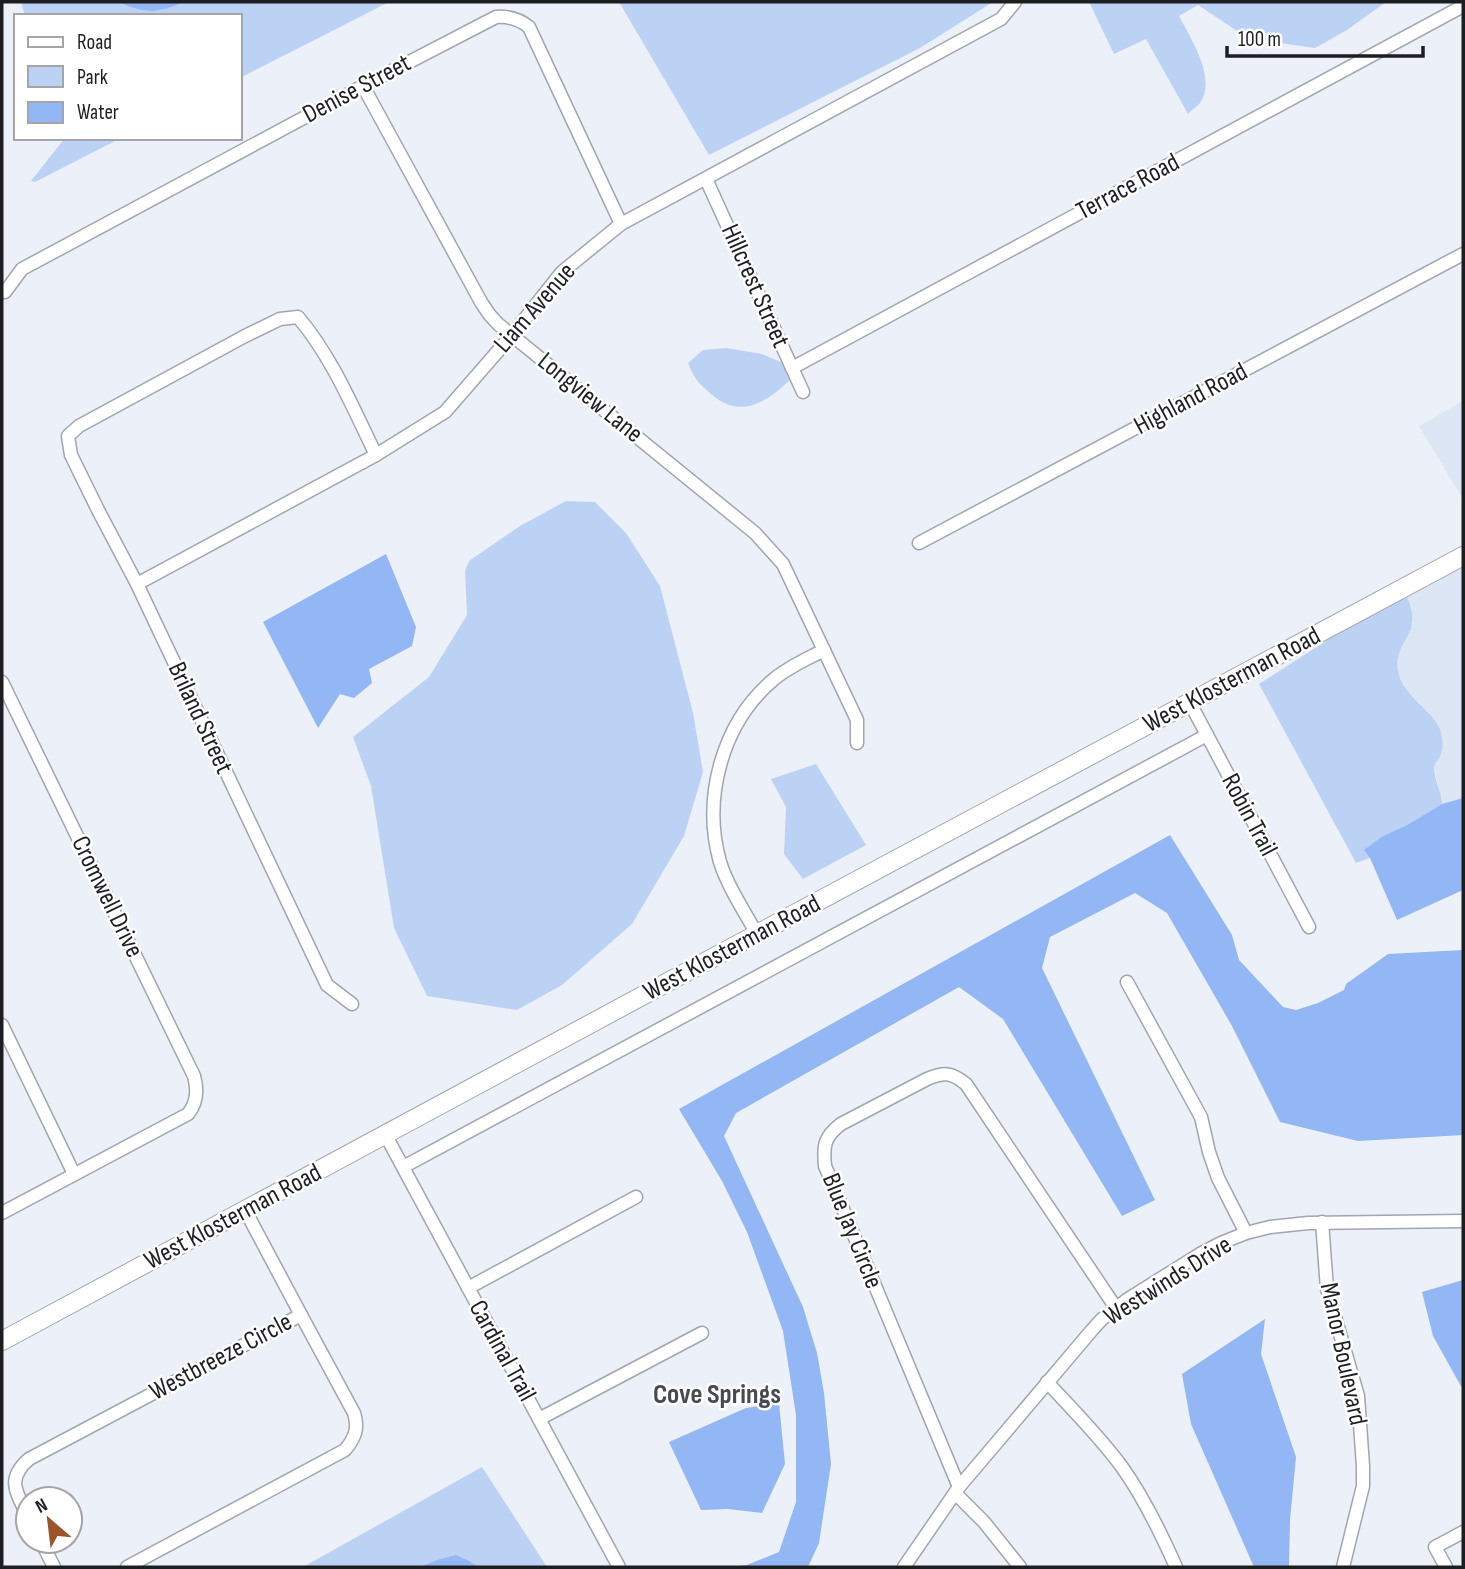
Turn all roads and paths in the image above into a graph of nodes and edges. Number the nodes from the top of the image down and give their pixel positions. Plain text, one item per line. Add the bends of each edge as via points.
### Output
1 (1015, 2) edge
2 (1463, 6) edge
3 (363, 86) junction
4 (706, 179) junction
5 (621, 224) junction
6 (1463, 254) edge
7 (5, 292) dead end
8 (512, 335) junction
9 (792, 368) junction
10 (803, 392) dead end
11 (376, 455) junction
12 (919, 543) dead end
13 (1463, 556) edge
14 (137, 584) junction
15 (824, 650) junction
16 (2, 682) edge
17 (1190, 703) junction
18 (1207, 735) junction
19 (857, 743) dead end
20 (1309, 927) dead end
21 (757, 934) junction
22 (1127, 982) dead end
23 (352, 1004) dead end
24 (2, 1025) edge
25 (385, 1135) junction
26 (403, 1167) junction
27 (74, 1174) junction
28 (636, 1197) dead end
29 (245, 1210) junction
30 (2, 1213) edge
31 (1463, 1221) edge
32 (1322, 1222) junction
33 (1247, 1233) junction
34 (468, 1288) junction
35 (1116, 1308) junction
36 (301, 1315) junction
37 (702, 1333) dead end
38 (2, 1341) edge
39 (1047, 1382) junction
40 (540, 1419) junction
41 (15, 1485) edge
42 (957, 1490) junction
43 (1463, 1532) edge
44 (127, 1567) edge
45 (619, 1567) edge
46 (904, 1567) edge
47 (1020, 1567) edge
48 (1175, 1567) edge
49 (1343, 1567) edge
50 (1446, 1567) edge

1 - 4 street, Liam Avenue via 1001,19
2 - 9 street, Terrace Road
3 - 5 street, Denise Street via 490,19 504,16 523,22
3 - 7 street, Denise Street via 22,269
3 - 8 street, Longview Lane via 481,302
4 - 5 street, Liam Avenue
4 - 9 street, Hillcrest Street
5 - 8 street, Liam Avenue via 562,272
6 - 12 street, Highland Road
8 - 11 street, Liam Avenue via 445,412
8 - 15 street, Longview Lane via 766,544 783,564
9 - 10 street, Hillcrest Street
11 - 14 street, Liam Avenue
11 - 14 street, Briland Street via 337,377 298,317 280,319 245,336 68,436 71,455
13 - 17 street, West Klosterman Road
14 - 23 street, Briland Street via 327,985
15 - 19 street, Longview Lane via 857,720
15 - 21 street via 781,674 753,700 729,739 716,782 713,826 720,862
16 - 27 street, Cromwell Drive via 196,1083 196,1099 188,1114
17 - 18 street, Robin Trail
17 - 21 street, West Klosterman Road
18 - 20 street, Robin Trail
18 - 26 street
21 - 25 street, West Klosterman Road
22 - 33 street via 1200,1118 1218,1178
24 - 27 street
25 - 26 street, Cardinal Trail
25 - 29 street, West Klosterman Road
26 - 34 street, Cardinal Trail
27 - 30 street
28 - 34 street
29 - 36 street
29 - 38 street, West Klosterman Road
31 - 32 street, Westwinds Drive
32 - 33 street, Westwinds Drive
32 - 49 street, Manor Boulevard via 1327,1289 1358,1396 1363,1466 1363,1486
33 - 35 street, Westwinds Drive via 1199,1254
34 - 40 street, Cardinal Trail
35 - 39 street, Westwinds Drive
35 - 42 street, Blue Jay Circle via 957,1077 939,1074 927,1079 829,1133 825,1167
36 - 41 street, Westbreeze Circle via 29,1459 20,1467
36 - 44 street, Westbreeze Circle via 354,1413 352,1442 345,1450
37 - 40 street
39 - 42 street, Westwinds Drive
39 - 48 street via 1122,1467
40 - 45 street, Cardinal Trail
42 - 46 street, Westwinds Drive
42 - 47 street
43 - 50 street via 1435,1547

